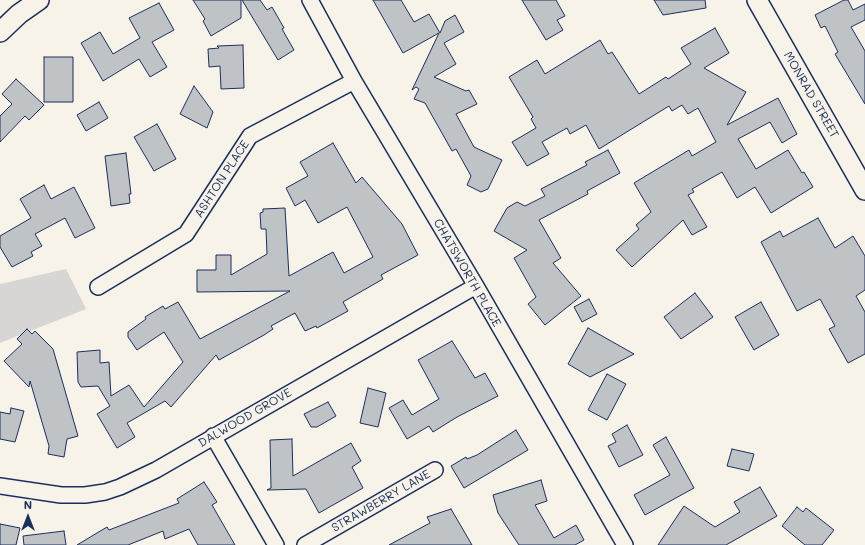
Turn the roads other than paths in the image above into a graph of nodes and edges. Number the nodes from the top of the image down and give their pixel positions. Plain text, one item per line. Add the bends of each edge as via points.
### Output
1 (39, 0) edge
2 (310, 0) edge
3 (757, 0) edge
4 (0, 32) edge
5 (354, 80) junction
6 (865, 190) edge
7 (476, 286) junction
8 (98, 287) dead end
9 (213, 436) junction
10 (435, 470) dead end
11 (0, 486) edge
12 (276, 545) edge
13 (305, 545) edge
14 (625, 545) edge

1 - 4 street
2 - 5 street, CHATSWORTH PLACE
3 - 6 street, MONRAD STREET
5 - 7 street, CHATSWORTH PLACE
5 - 8 street, ASHTON PLACE via 250,136 186,234
7 - 9 street, DALWOOD GROVE
7 - 14 street, CHATSWORTH PLACE
9 - 11 street, DALWOOD GROVE via 136,480 106,492 61,495
9 - 12 street
10 - 13 street, STRAWBERRY LANE

